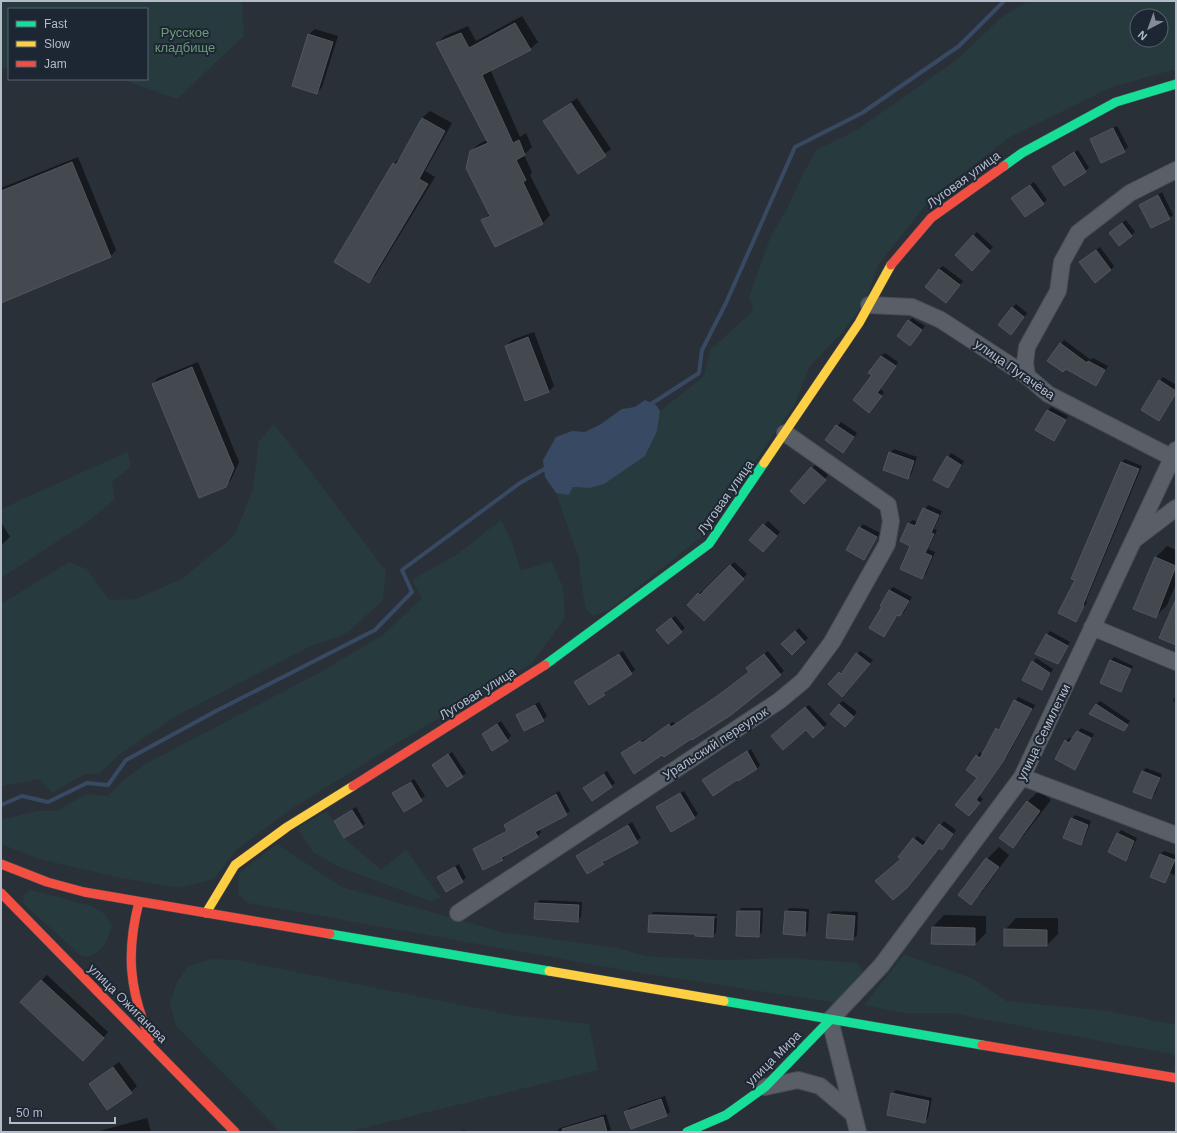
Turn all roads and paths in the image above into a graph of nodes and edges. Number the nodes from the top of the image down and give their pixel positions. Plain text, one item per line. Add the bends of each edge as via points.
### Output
1 (1176, 84) edge
2 (1176, 170) edge
3 (869, 305) junction
4 (1027, 376) junction
5 (785, 433) junction
6 (1174, 456) edge
7 (1176, 508) edge
8 (1132, 541) junction
9 (1092, 627) junction
10 (1176, 662) edge
11 (1022, 777) junction
12 (1176, 835) edge
13 (1, 864) edge
14 (1, 893) edge
15 (139, 902) junction
16 (206, 913) junction
17 (458, 913) dead end
18 (830, 1020) junction
19 (157, 1052) junction
20 (1176, 1078) edge
21 (765, 1087) junction
22 (852, 1113) junction
23 (235, 1132) edge
24 (687, 1132) edge
25 (858, 1132) edge

1 - 3 street, Луговая улица via 1116,102 1022,153 931,218 893,262
2 - 4 street via 1130,193 1078,233 1062,262 1058,291 1027,347
3 - 4 street, улица Пугачёва via 912,308 941,320
3 - 5 street, Луговая улица
4 - 6 street, улица Пугачёва via 1048,394
5 - 16 street, Луговая улица via 709,544 555,659 287,827 241,860 221,886
5 - 17 street, Уральский переулок via 888,505 891,520 887,544 832,642 803,681 779,701
6 - 8 street, улица Семилетки
7 - 8 street
8 - 9 street, улица Семилетки
9 - 10 street
9 - 11 street, улица Семилетки
11 - 12 street
11 - 18 street, улица Семилетки via 881,966
13 - 15 street via 48,882 84,892
14 - 19 street, улица Ожиганова
15 - 16 street
15 - 19 street via 131,939 131,978 140,1016
16 - 18 street
18 - 20 street
18 - 21 street, улица Мира
18 - 22 street
19 - 23 street, улица Ожиганова
21 - 22 street via 798,1080 820,1086
21 - 24 street, улица Мира via 726,1115
22 - 25 street

